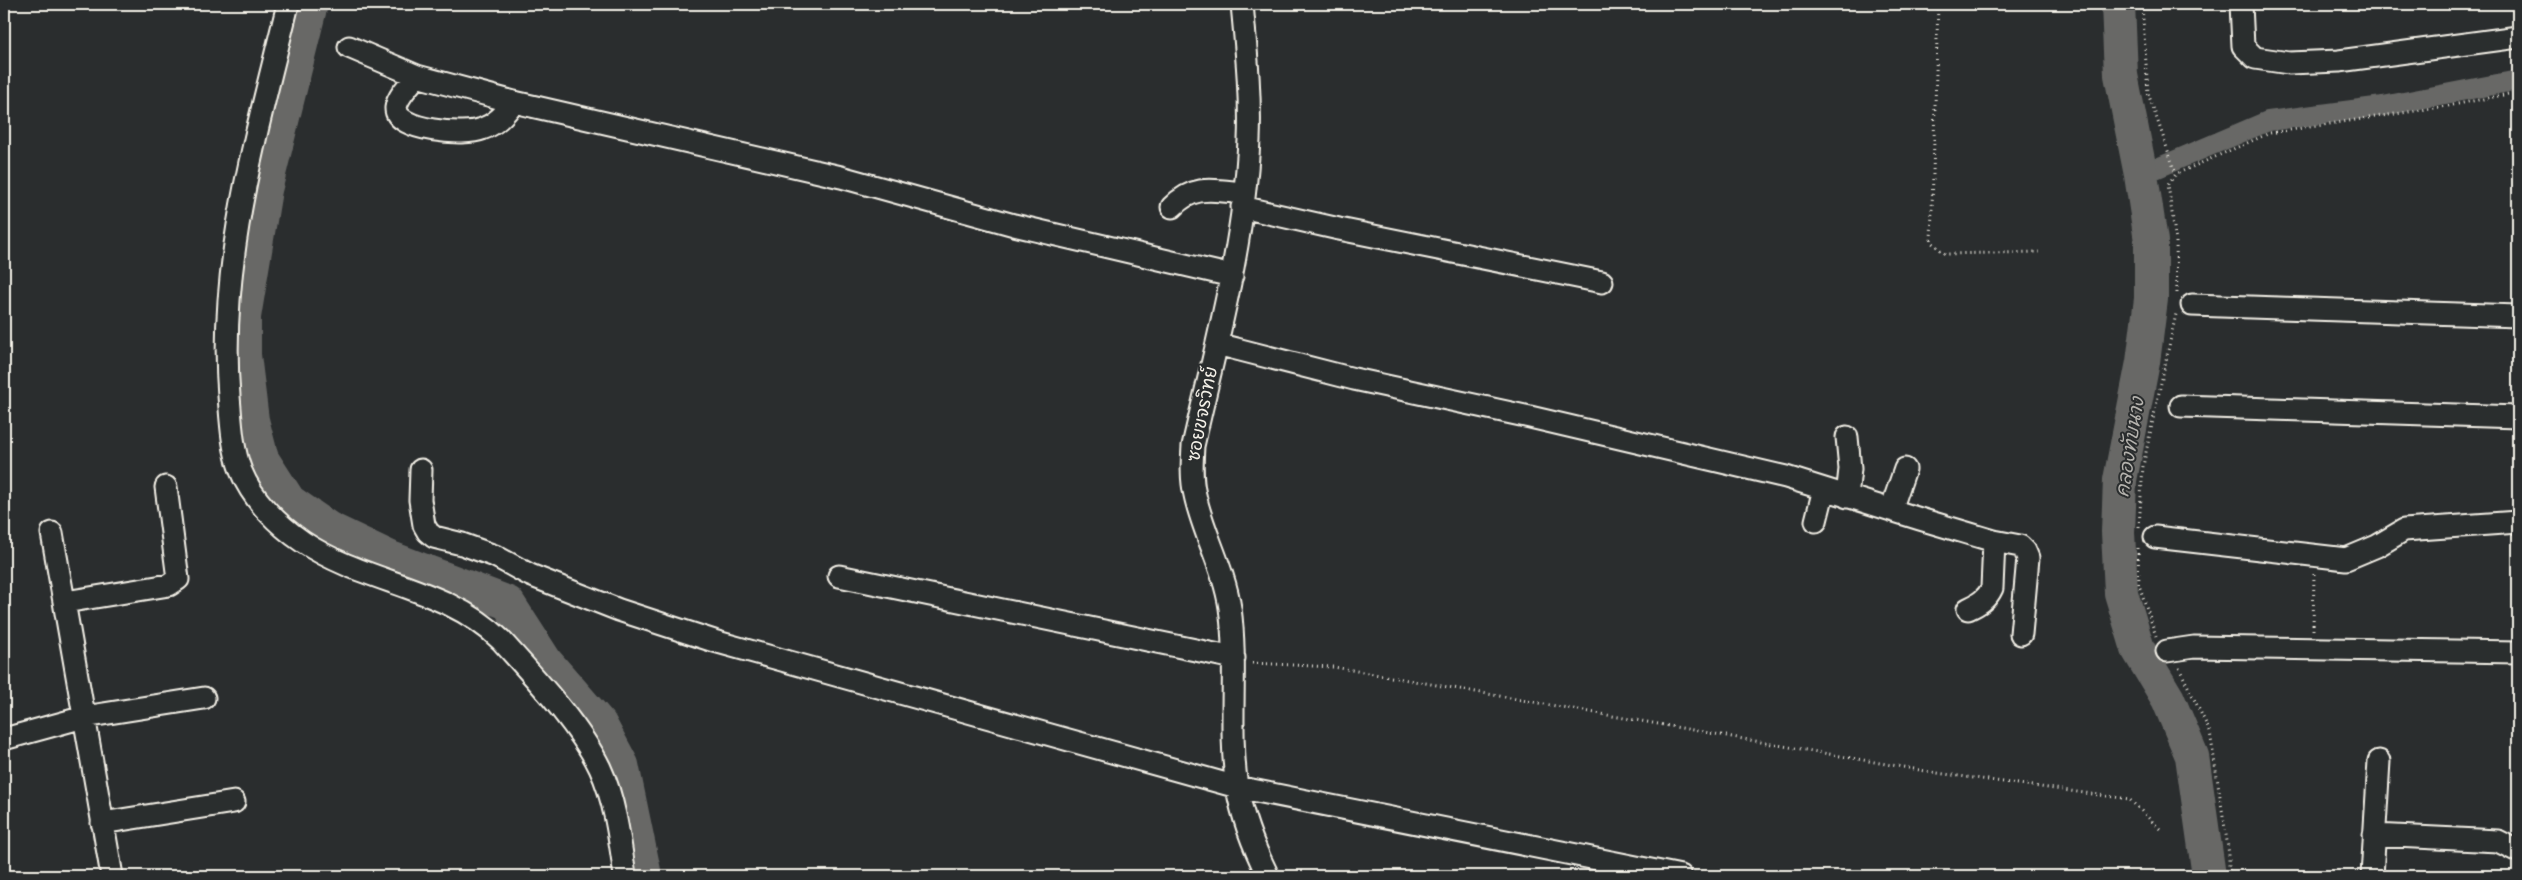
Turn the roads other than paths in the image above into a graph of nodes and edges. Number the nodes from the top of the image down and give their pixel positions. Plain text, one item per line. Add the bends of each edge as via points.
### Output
1 (1242, 4) edge
2 (2240, 4) edge
3 (286, 10) edge
4 (2518, 37) edge
5 (349, 47) dead end
6 (417, 76) junction
7 (514, 102) junction
8 (1243, 200) junction
9 (1172, 207) dead end
10 (1232, 276) junction
11 (1602, 282) dead end
12 (2192, 305) dead end
13 (2518, 316) edge
14 (1217, 344) junction
15 (2181, 406) dead end
16 (2518, 417) edge
17 (1847, 437) dead end
18 (1905, 469) dead end
19 (421, 470) dead end
20 (166, 487) dead end
21 (1824, 489) junction
22 (1847, 497) junction
23 (1891, 510) junction
24 (1816, 520) dead end
25 (2514, 532) edge
26 (52, 533) dead end
27 (2155, 537) dead end
28 (1994, 541) junction
29 (839, 576) dead end
30 (65, 602) junction
31 (1968, 610) dead end
32 (2021, 634) dead end
33 (2167, 651) dead end
34 (2518, 652) edge
35 (1234, 660) junction
36 (204, 698) dead end
37 (84, 717) junction
38 (4, 739) edge
39 (2379, 761) dead end
40 (1237, 787) junction
41 (234, 802) dead end
42 (102, 823) junction
43 (2374, 835) junction
44 (2518, 851) edge
45 (112, 876) edge
46 (625, 876) edge
47 (1268, 876) edge
48 (1681, 876) edge
49 (2372, 876) edge

1 - 8 street, ซอยขจรวิทย์ via 1249,139
2 - 4 street via 2243,46 2255,58 2289,63 2339,61
3 - 46 street via 239,210 231,269 227,370 232,431 241,471 260,502 283,526 325,556 455,606 487,626 502,640 581,736 601,769
5 - 6 street
6 - 7 street
6 - 7 street via 398,100 398,115 405,122 439,131 469,134 498,120
7 - 10 street via 841,177 1014,225
8 - 9 street via 1209,189 1182,196
8 - 10 street, ซอยขจรวิทย์
8 - 11 street via 1339,230
10 - 14 street, ซอยขจรวิทย์
12 - 13 street
14 - 21 street via 1354,379 1786,477
14 - 35 street, ซอยขจรวิทย์ via 1193,446 1191,468 1196,502 1224,580 1230,607
15 - 16 street
17 - 22 street via 1850,469
18 - 23 street
19 - 40 street via 420,500 428,532 434,537 495,556 530,575 723,644
20 - 30 street via 178,579 169,585
21 - 22 street
21 - 24 street
22 - 23 street
23 - 28 street
25 - 27 street via 2404,530 2346,559
26 - 30 street
28 - 31 street via 1992,588 1989,595
28 - 32 street via 2020,546 2028,558
29 - 35 street
30 - 37 street
33 - 34 street via 2194,647
35 - 40 street, ซอยขจรวิทย์
36 - 37 street
37 - 38 street
37 - 42 street
39 - 43 street
40 - 47 street, ซอยขจรวิทย์ via 1258,856
40 - 48 street
41 - 42 street
42 - 45 street
43 - 44 street via 2498,841
43 - 49 street

